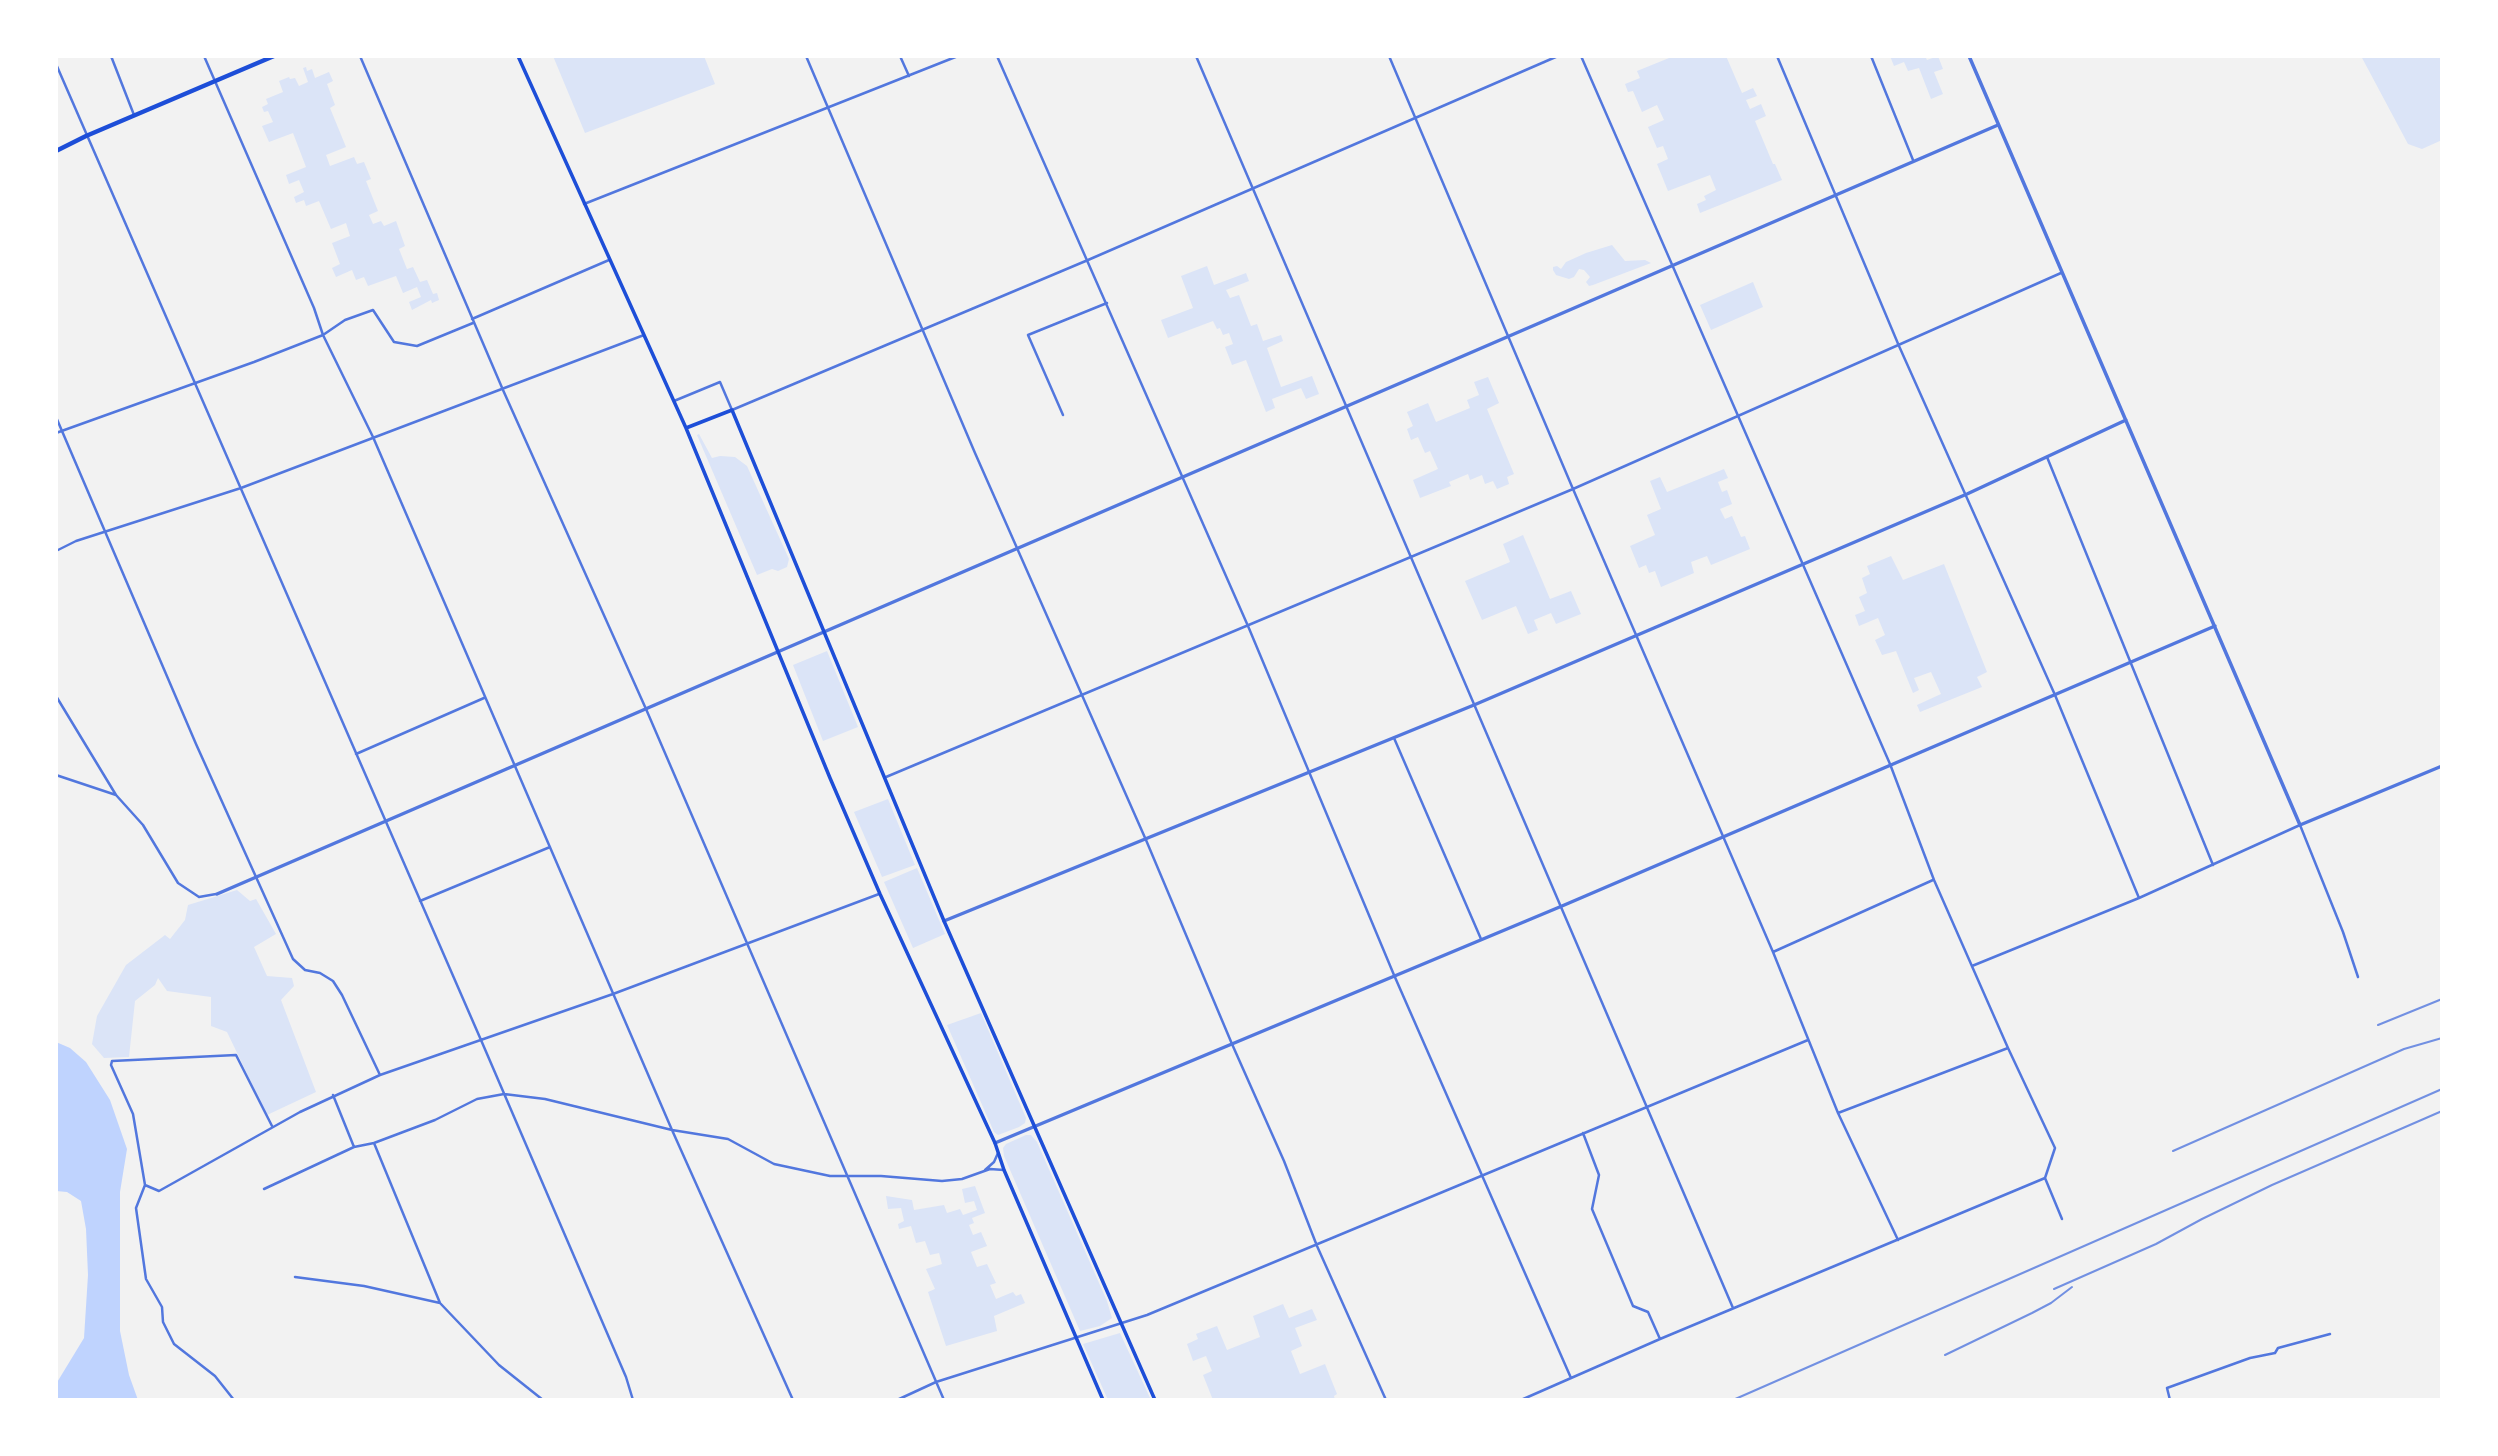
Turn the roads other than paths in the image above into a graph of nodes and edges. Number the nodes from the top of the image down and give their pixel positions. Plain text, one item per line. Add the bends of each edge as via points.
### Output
1 (111, 56) edge
2 (204, 56) edge
3 (274, 56) edge
4 (360, 56) edge
5 (518, 56) edge
6 (806, 56) edge
7 (900, 56) edge
8 (958, 56) edge
9 (997, 56) edge
10 (1196, 56) edge
11 (1390, 56) edge
12 (1559, 56) edge
13 (1581, 56) edge
14 (1777, 56) edge
15 (1871, 56) edge
16 (1969, 56) edge
17 (56, 64) edge
18 (909, 76) junction
19 (216, 81) junction
20 (828, 107) junction
21 (134, 115) junction
22 (1416, 118) junction
23 (1998, 125) junction
24 (86, 136) junction
25 (56, 151) edge
26 (1914, 161) junction
27 (1253, 189) junction
28 (1834, 196) junction
29 (583, 204) junction
30 (609, 260) junction
31 (1088, 260) junction
32 (1672, 266) junction
33 (2061, 273) junction
34 (1107, 303) junction
35 (473, 321) junction
36 (923, 330) junction
37 (323, 335) junction
38 (644, 335) junction
39 (1509, 336) junction
40 (1899, 346) junction
41 (194, 383) junction
42 (503, 390) junction
43 (673, 401) junction
44 (1345, 407) junction
45 (732, 410) junction
46 (1063, 415) dead end
47 (1736, 415) junction
48 (56, 416) edge
49 (2126, 420) junction
50 (686, 428) junction
51 (62, 431) junction
52 (56, 433) edge
53 (373, 436) junction
54 (2047, 457) junction
55 (1182, 477) junction
56 (240, 488) junction
57 (1573, 489) junction
58 (1966, 494) junction
59 (107, 531) junction
60 (1018, 548) junction
61 (56, 551) edge
62 (1411, 556) junction
63 (1802, 565) junction
64 (1248, 626) junction
65 (2215, 626) junction
66 (825, 631) junction
67 (1638, 635) junction
68 (778, 652) junction
69 (2132, 663) junction
70 (1083, 695) junction
71 (2054, 695) junction
72 (56, 696) edge
73 (484, 698) junction
74 (1474, 705) junction
75 (646, 709) junction
76 (1394, 738) junction
77 (356, 754) junction
78 (1890, 764) junction
79 (516, 765) junction
80 (2442, 766) edge
81 (1310, 772) junction
82 (56, 775) edge
83 (886, 777) junction
84 (116, 795) junction
85 (385, 821) junction
86 (2300, 825) junction
87 (1724, 836) junction
88 (1146, 840) junction
89 (551, 847) junction
90 (2213, 864) junction
91 (256, 877) junction
92 (1934, 880) junction
93 (217, 894) joint
94 (880, 894) junction
95 (2139, 898) junction
96 (420, 901) junction
97 (1562, 906) junction
98 (944, 921) junction
99 (1481, 939) junction
100 (746, 944) junction
101 (1773, 952) junction
102 (1972, 966) junction
103 (1394, 975) junction
104 (2358, 977) dead end
105 (613, 994) junction
106 (481, 1040) junction
107 (1808, 1040) junction
108 (1231, 1044) junction
109 (2008, 1048) junction
110 (380, 1074) junction
111 (504, 1094) junction
112 (333, 1095) junction
113 (1646, 1106) junction
114 (1838, 1113) junction
115 (1035, 1126) junction
116 (272, 1127) junction
117 (673, 1130) junction
118 (1583, 1132) junction
119 (374, 1143) junction
120 (995, 1143) junction
121 (354, 1147) junction
122 (998, 1152) junction
123 (1004, 1170) junction
124 (980, 1174) junction
125 (847, 1175) junction
126 (1482, 1175) junction
127 (2045, 1178) junction
128 (145, 1185) junction
129 (264, 1189) dead end
130 (2062, 1219) dead end
131 (1898, 1241) junction
132 (1317, 1246) junction
133 (295, 1277) dead end
134 (440, 1303) junction
135 (1733, 1308) junction
136 (1121, 1324) junction
137 (2330, 1335) dead end
138 (1075, 1337) junction
139 (1660, 1339) junction
140 (1571, 1378) junction
141 (936, 1382) junction
142 (234, 1400) edge
143 (543, 1400) edge
144 (633, 1400) edge
145 (793, 1400) edge
146 (898, 1400) edge
147 (944, 1400) edge
148 (1103, 1400) edge
149 (1155, 1400) edge
150 (1386, 1400) edge
151 (1521, 1400) edge
152 (2170, 1400) edge

1 - 21 street
2 - 19 street
3 - 19 highway
4 - 35 street
5 - 29 main road
6 - 20 street
7 - 18 street
8 - 18 street
9 - 31 street
10 - 27 street
11 - 22 street
12 - 22 street
13 - 32 street
14 - 28 street
15 - 26 street
16 - 23 street
17 - 24 street
18 - 20 street
19 - 21 highway
19 - 37 street
20 - 29 street
20 - 36 street
21 - 24 highway
22 - 27 street
22 - 39 street
23 - 26 street
23 - 33 street
24 - 25 highway
24 - 41 street
26 - 28 street
27 - 31 street
27 - 44 street
28 - 32 street
28 - 40 street
29 - 30 main road
30 - 35 street
30 - 38 main road
31 - 34 street
31 - 36 street
32 - 39 street
32 - 47 street
33 - 40 street
33 - 49 street
34 - 46 street via 1028,335
34 - 55 street
35 - 37 street via 417,345 394,342 373,310 345,320
35 - 42 street
36 - 45 street
36 - 60 street
37 - 41 street
37 - 53 street
38 - 42 street
38 - 43 main road
39 - 44 street
39 - 57 street
40 - 47 street
40 - 58 street
41 - 51 street
41 - 56 street
42 - 53 street
42 - 75 street
43 - 45 street via 720,382
43 - 50 main road
44 - 55 street
44 - 62 street
45 - 50 main road
45 - 66 main road
47 - 57 street
47 - 63 street
48 - 51 street
49 - 54 street
49 - 65 street
50 - 68 main road
51 - 52 street
51 - 59 street
53 - 56 street
53 - 73 street
54 - 58 street
54 - 69 street
55 - 60 street
55 - 64 street
56 - 59 street
56 - 77 street
57 - 62 street
57 - 67 street
58 - 63 street
58 - 71 street
59 - 61 street
59 - 91 street
60 - 66 street
60 - 70 street
62 - 64 street
62 - 74 street
63 - 67 street
63 - 78 street
64 - 70 street
64 - 81 street
65 - 69 street
65 - 86 street
66 - 68 street
66 - 83 main road
67 - 74 street
67 - 87 street
68 - 75 street
68 - 94 main road
69 - 71 street
69 - 90 street
70 - 83 street
70 - 88 street
71 - 78 street
71 - 95 street
72 - 84 street
73 - 77 street
73 - 79 street
74 - 76 street
74 - 97 street
75 - 79 street
75 - 100 street
76 - 81 street
76 - 99 street
77 - 85 street
78 - 87 street
78 - 92 street
79 - 85 street
79 - 89 street
80 - 86 street
81 - 88 street
81 - 103 street
82 - 84 street
83 - 98 main road
84 - 93 street via 143,825 178,883 200,897
85 - 91 street
85 - 96 street
86 - 90 street
86 - 104 street
87 - 97 street
87 - 101 street
88 - 98 street
88 - 108 street
89 - 96 street
89 - 105 street
90 - 95 street
91 - 93 street
91 - 110 street via 293,959 305,970 333,981
92 - 101 street
92 - 102 street
94 - 100 street
94 - 120 main road
95 - 102 street
96 - 106 street
97 - 99 street
97 - 113 street
98 - 115 main road
99 - 103 street
100 - 105 street
100 - 125 street
101 - 107 street
102 - 109 street
103 - 108 street
103 - 126 street
105 - 106 street
105 - 117 street
106 - 110 street
106 - 111 street
107 - 113 street
107 - 114 street
108 - 115 street
108 - 132 street
109 - 114 street
109 - 127 street via 2054,1148
110 - 112 street
111 - 117 street via 545,1099
111 - 119 street via 477,1099
111 - 144 street
112 - 116 street
112 - 121 street
113 - 118 street
113 - 135 street
114 - 131 street
115 - 120 street
115 - 136 main road
116 - 128 street via 159,1191
116 - 128 street via 236,1055 112,1061 133,1114
117 - 125 street via 728,1139 774,1164 830,1177
117 - 145 street
118 - 126 street
118 - 139 street via 1599,1175 1592,1209 1633,1306 1648,1312
119 - 121 street
119 - 134 street
120 - 122 main road
121 - 129 street
122 - 123 main road
122 - 124 street
123 - 124 street
123 - 138 main road
124 - 125 street via 942,1181
125 - 141 street
126 - 132 street
126 - 140 street
127 - 130 street
127 - 131 street
128 - 142 street via 136,1208 140,1242 146,1279 162,1307 163,1322 174,1344 215,1376
131 - 135 street
132 - 136 street
132 - 150 street
133 - 134 street
134 - 143 street via 499,1365
135 - 139 street
136 - 138 street
136 - 149 main road
137 - 152 street via 2278,1348 2275,1353 2167,1388
138 - 141 street
138 - 148 main road
139 - 140 street
140 - 151 street
141 - 146 street
141 - 147 street

